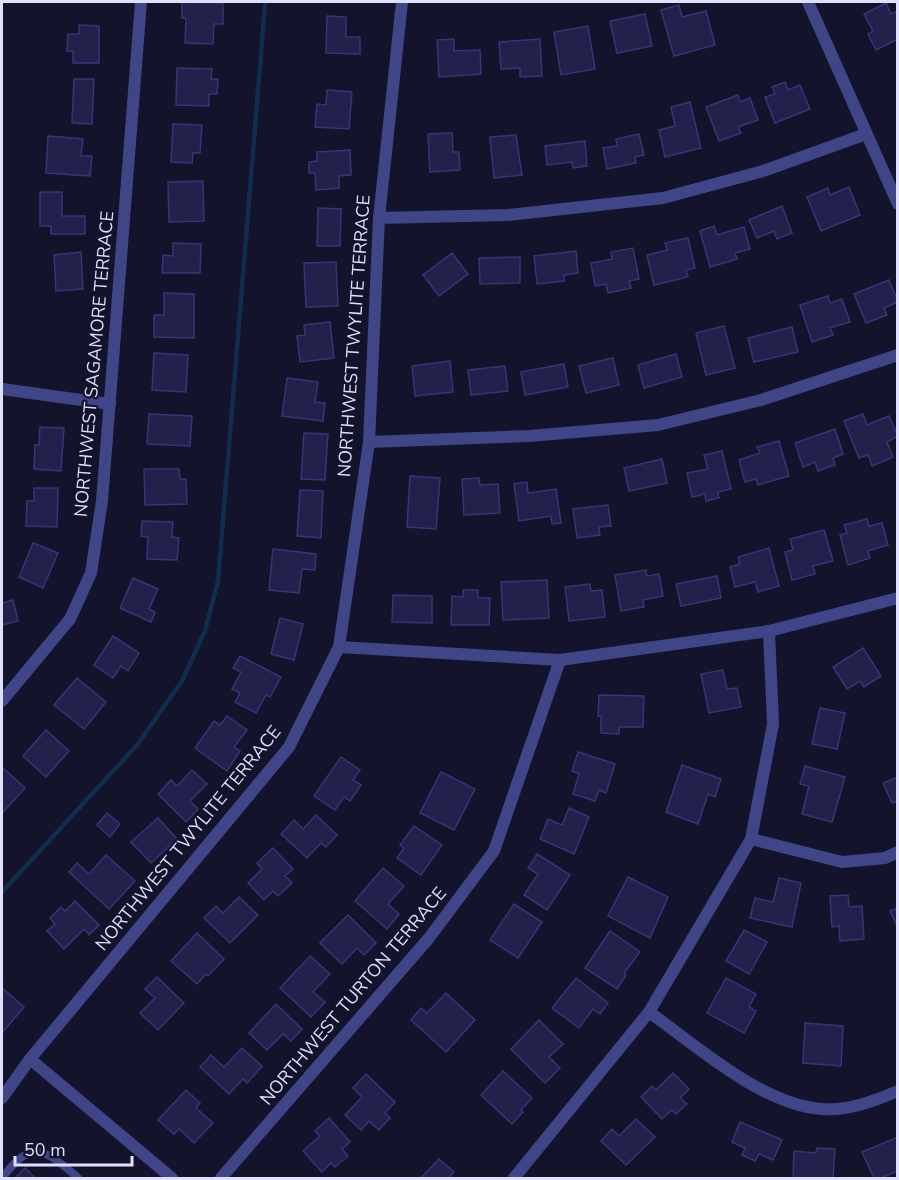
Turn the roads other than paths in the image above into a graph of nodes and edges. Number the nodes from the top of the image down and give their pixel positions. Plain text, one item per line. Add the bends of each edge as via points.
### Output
1 (141, 2) edge
2 (402, 2) edge
3 (808, 2) edge
4 (866, 134) junction
5 (897, 204) edge
6 (379, 218) junction
7 (897, 356) edge
8 (2, 389) edge
9 (110, 404) junction
10 (369, 442) junction
11 (897, 598) edge
12 (769, 631) junction
13 (339, 647) junction
14 (561, 660) junction
15 (3, 697) edge
16 (751, 839) junction
17 (897, 852) edge
18 (649, 1012) junction
19 (30, 1059) junction
20 (897, 1091) edge
21 (2, 1098) edge
22 (526, 1173) edge
23 (2, 1179) edge
24 (78, 1179) edge
25 (172, 1179) edge
26 (221, 1179) edge
27 (514, 1179) edge

1 - 9 street, NORTHWEST SAGAMORE TERRACE
2 - 6 street, NORTHWEST TWYLITE TERRACE
3 - 4 street
4 - 5 street
4 - 6 street via 763,171 663,198 508,215
6 - 10 street, NORTHWEST TWYLITE TERRACE
7 - 10 street via 761,400 658,425 529,436
8 - 9 street
9 - 15 street, NORTHWEST SAGAMORE TERRACE via 91,573 70,619
10 - 13 street, NORTHWEST TWYLITE TERRACE
11 - 12 street
12 - 14 street
12 - 16 street via 773,724
13 - 14 street
13 - 19 street, NORTHWEST TWYLITE TERRACE via 289,747
14 - 26 street, NORTHWEST TURTON TERRACE via 494,851 429,938
16 - 17 street via 842,862 885,858
16 - 18 street
18 - 20 street via 753,1086 792,1103 842,1109
18 - 22 street
19 - 21 street, NORTHWEST TWYLITE TERRACE
19 - 25 street
22 - 27 street
23 - 24 lane via 22,1156 34,1151 47,1153

